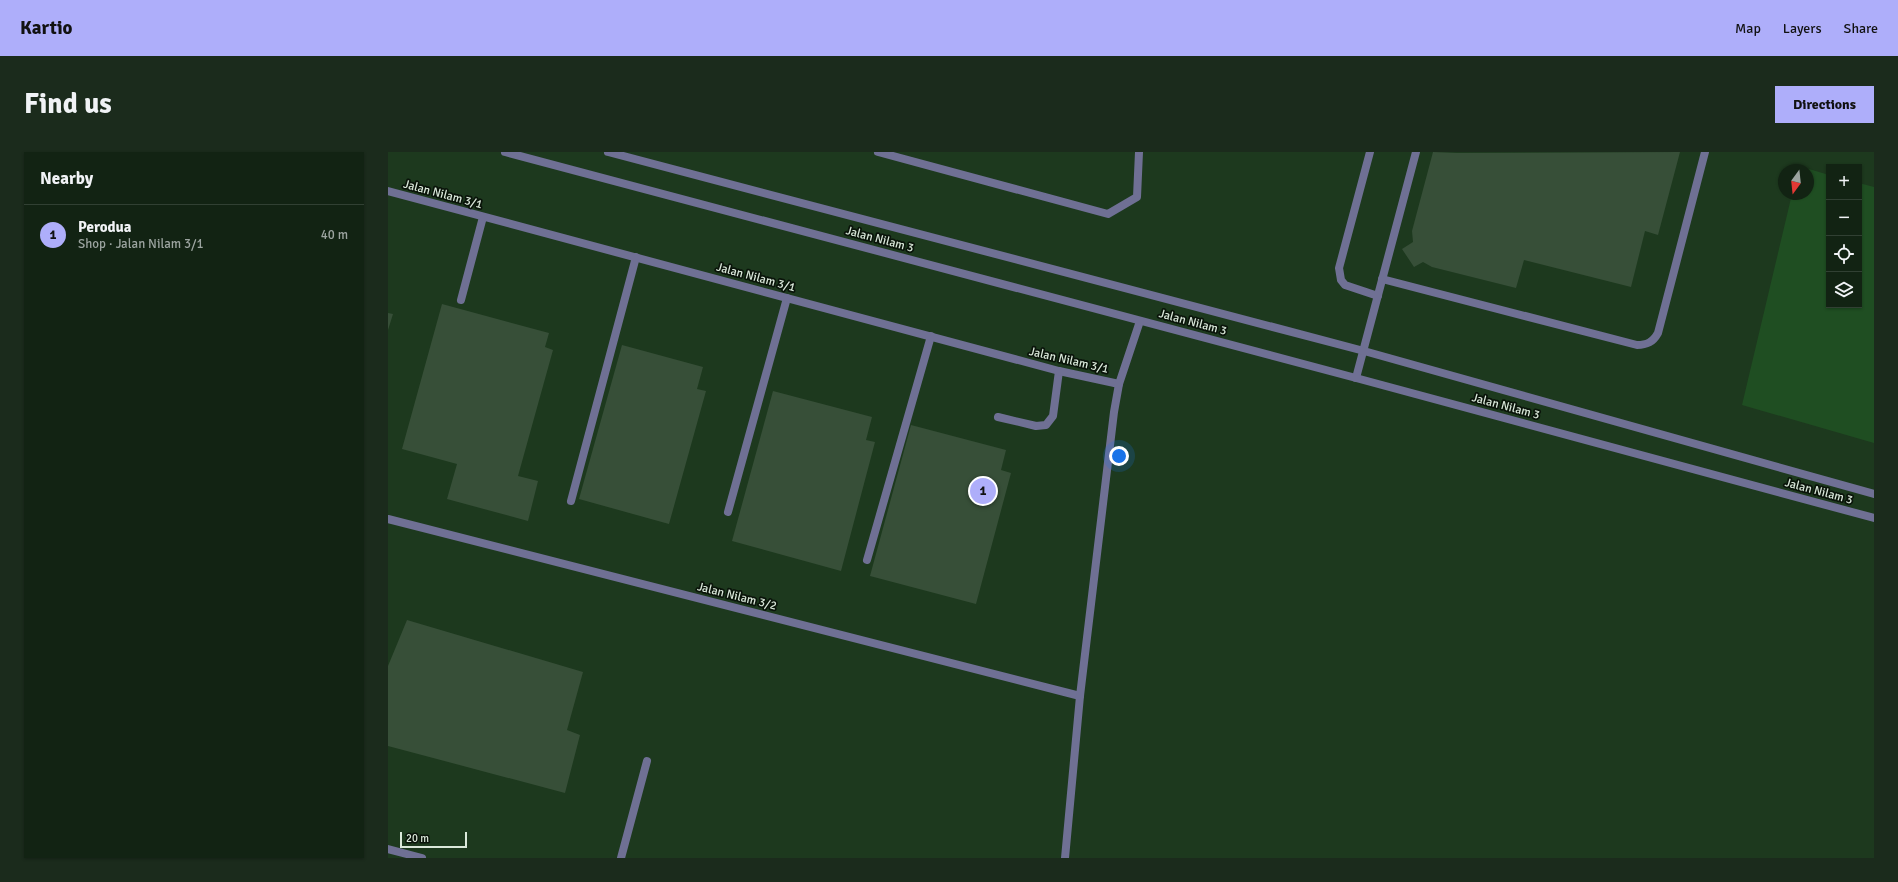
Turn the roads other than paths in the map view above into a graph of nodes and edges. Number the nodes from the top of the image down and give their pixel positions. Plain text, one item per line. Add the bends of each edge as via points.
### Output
1 (505, 152) edge
2 (608, 152) edge
3 (878, 152) edge
4 (1139, 152) edge
5 (1370, 152) edge
6 (1416, 152) edge
7 (1705, 152) edge
8 (388, 191) edge
9 (483, 217) junction
10 (636, 257) junction
11 (1382, 279) junction
12 (1378, 296) junction
13 (787, 298) junction
14 (461, 300) dead end
15 (1140, 321) junction
16 (931, 336) junction
17 (1364, 350) junction
18 (1059, 371) junction
19 (1356, 378) junction
20 (1119, 384) junction
21 (998, 417) dead end
22 (1874, 494) edge
23 (571, 500) dead end
24 (728, 512) dead end
25 (1874, 518) edge
26 (388, 519) edge
27 (867, 560) dead end
28 (1080, 696) junction
29 (647, 761) dead end
30 (388, 849) edge
31 (422, 858) edge
32 (621, 858) edge
33 (1065, 858) edge

1 - 15 street, Jalan Nilam 3
2 - 17 street, Jalan Nilam 3
3 - 4 street via 1108,214 1138,197
5 - 12 street via 1339,274 1345,285
6 - 11 street
7 - 11 street via 1658,333 1650,343 1637,345
8 - 9 street, Jalan Nilam 3/1
9 - 10 street, Jalan Nilam 3/1
9 - 14 street
10 - 13 street, Jalan Nilam 3/1
10 - 23 street
11 - 12 street
12 - 17 street
13 - 16 street, Jalan Nilam 3/1
13 - 24 street
15 - 19 street, Jalan Nilam 3
15 - 20 street
16 - 18 street, Jalan Nilam 3/1
16 - 27 street
17 - 19 street
17 - 22 street, Jalan Nilam 3
18 - 20 street, Jalan Nilam 3/1
18 - 21 street via 1053,416 1046,425 1036,426
19 - 25 street, Jalan Nilam 3
20 - 28 street
26 - 28 street, Jalan Nilam 3/2
28 - 33 street
29 - 32 street
30 - 31 street

